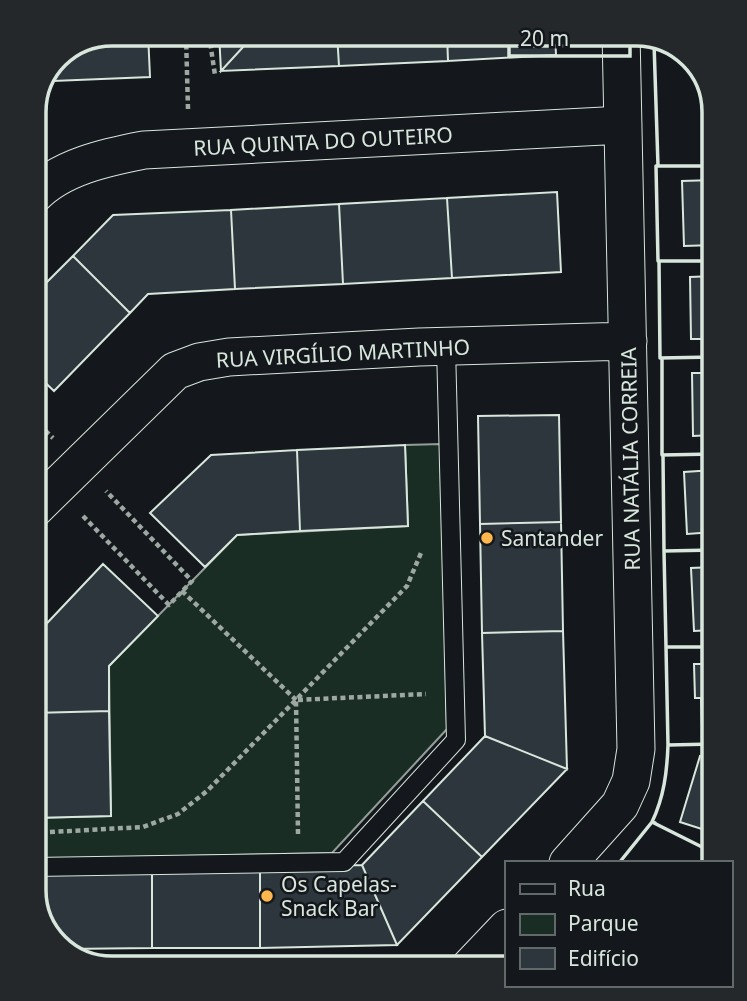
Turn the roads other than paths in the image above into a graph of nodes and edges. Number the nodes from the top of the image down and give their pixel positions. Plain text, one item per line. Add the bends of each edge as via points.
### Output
1 (621, 46) edge
2 (623, 125) junction
3 (46, 185) edge
4 (628, 341) junction
5 (446, 347) junction
6 (46, 497) edge
7 (570, 861) edge
8 (46, 867) edge
9 (505, 930) edge
10 (481, 956) edge

1 - 2 street, RUA NATÁLIA CORREIA
2 - 3 street, RUA QUINTA DO OUTEIRO via 144,150 92,160
2 - 4 street, RUA NATÁLIA CORREIA
4 - 5 street, RUA VIRGÍLIO MARTINHO
4 - 7 street, RUA NATÁLIA CORREIA via 636,749 631,781 620,805
5 - 6 street, RUA VIRGÍLIO MARTINHO via 229,357 175,371
5 - 8 lane via 456,740 344,862
9 - 10 street

